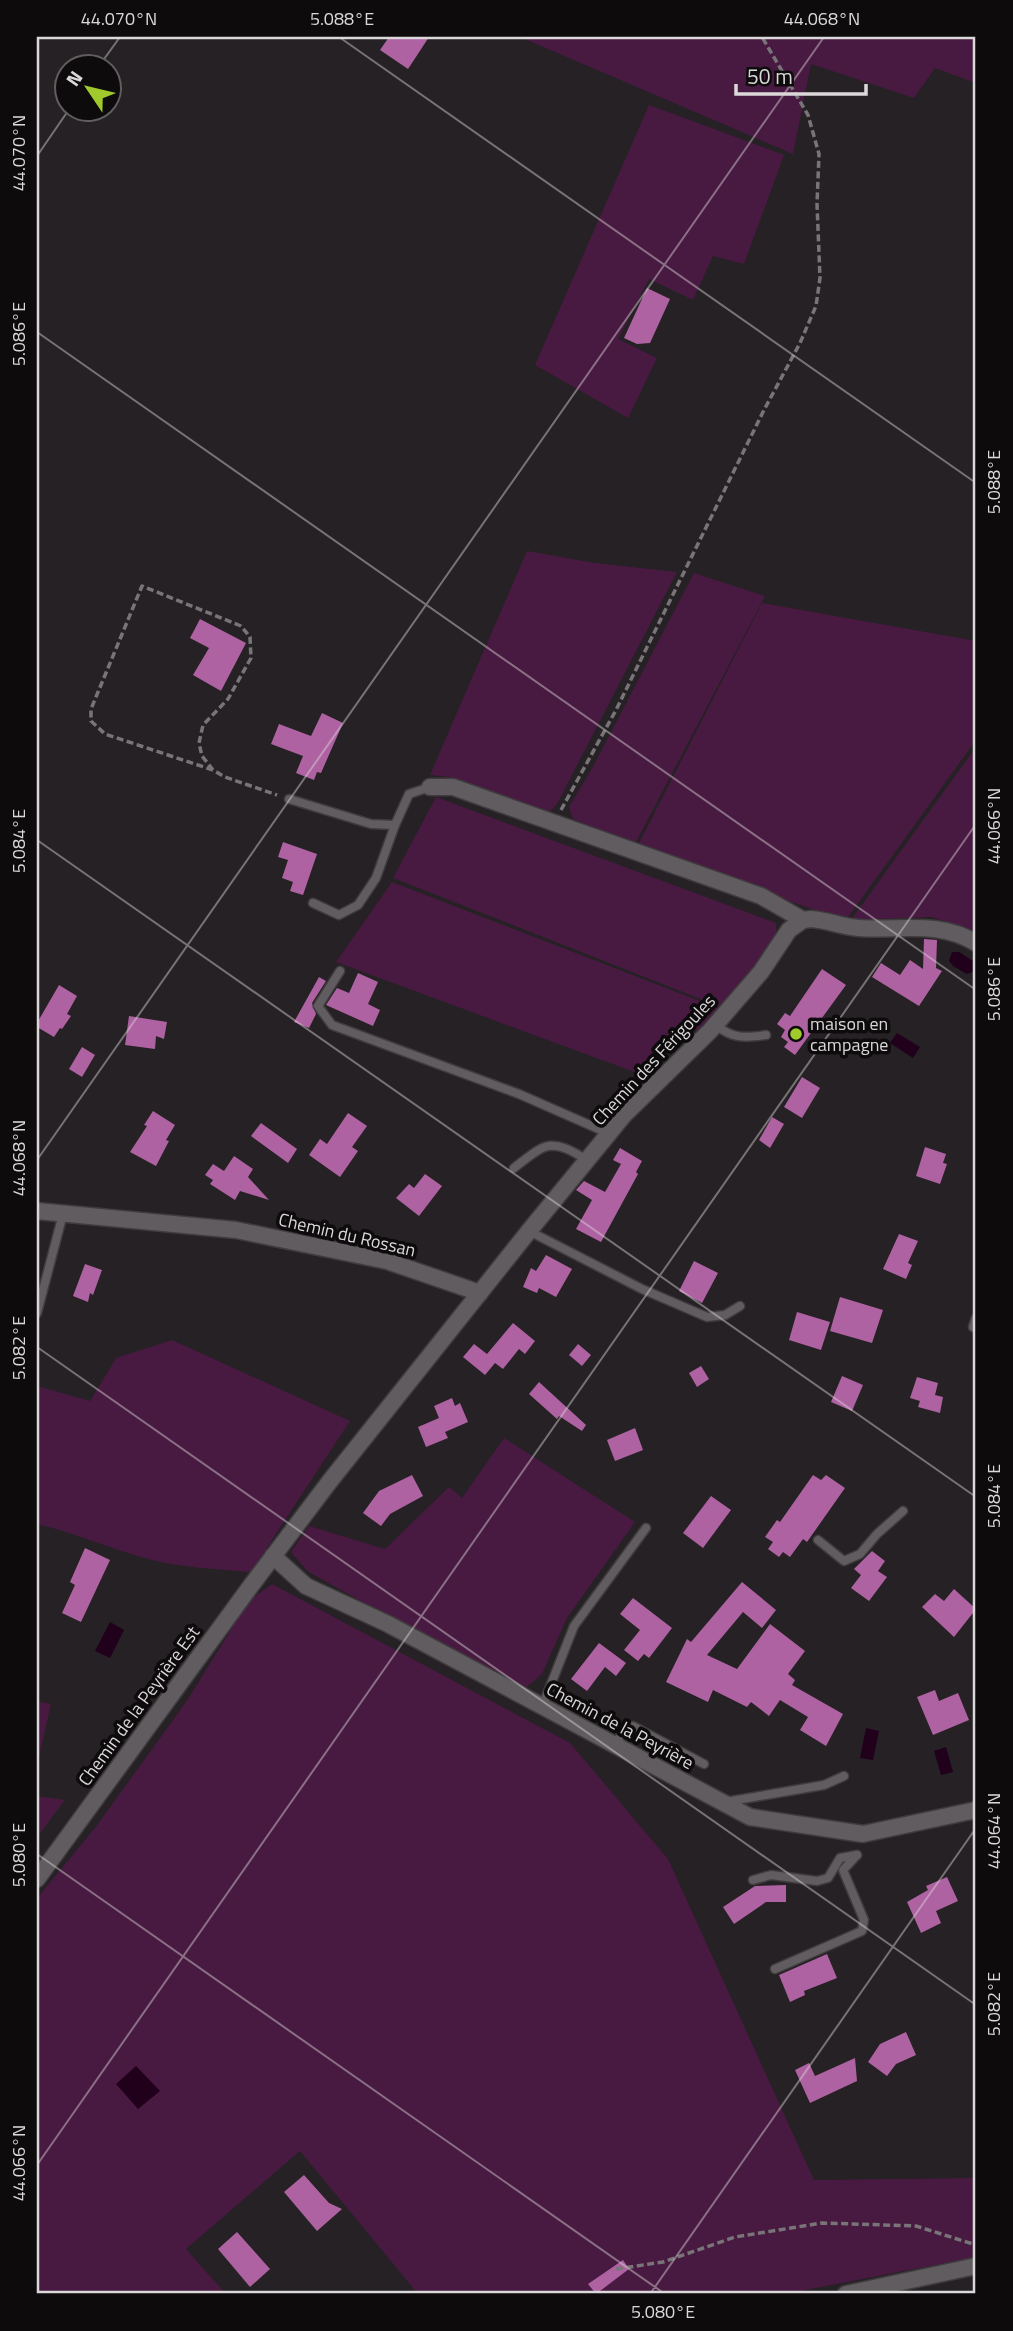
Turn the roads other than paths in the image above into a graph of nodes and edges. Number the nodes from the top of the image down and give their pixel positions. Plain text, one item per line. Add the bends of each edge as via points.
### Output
1 (430, 787) joint
2 (289, 799) road end
3 (395, 825) junction
4 (313, 903) dead end
5 (803, 920) junction
6 (976, 943) edge
7 (340, 971) dead end
8 (716, 1025) junction
9 (766, 1035) dead end
10 (610, 1133) junction
11 (588, 1161) junction
12 (514, 1168) dead end
13 (37, 1211) edge
14 (63, 1214) junction
15 (529, 1231) junction
16 (480, 1293) junction
17 (740, 1307) dead end
18 (37, 1313) edge
19 (903, 1511) dead end
20 (646, 1528) dead end
21 (818, 1540) dead end
22 (273, 1556) junction
23 (542, 1706) junction
24 (612, 1744) junction
25 (704, 1764) dead end
26 (844, 1776) dead end
27 (722, 1803) junction
28 (976, 1810) edge
29 (37, 1879) edge
30 (753, 1880) dead end
31 (775, 1969) dead end
32 (976, 2266) edge
33 (846, 2294) edge

1 - 3 lane via 409,794
1 - 5 street via 453,787 761,896
2 - 3 lane via 371,824
3 - 4 lane via 376,878 358,905 340,915
5 - 6 street via 856,928 936,928
5 - 8 street, Chemin des Férigoules via 789,930
7 - 10 lane via 318,1006 332,1025
8 - 9 lane via 728,1035
8 - 10 street, Chemin des Férigoules
10 - 11 street, Chemin des Férigoules
11 - 12 lane via 559,1144 540,1147
11 - 15 street, Chemin des Férigoules
13 - 14 street, Chemin du Rossan
14 - 16 street, Chemin du Rossan via 236,1230 387,1261
14 - 18 lane
15 - 16 street, Chemin des Férigoules
15 - 17 lane via 707,1317
16 - 22 street
19 - 21 lane via 860,1554 844,1561
20 - 23 lane via 574,1626
22 - 23 street, Chemin de la Peyrière via 306,1586
22 - 29 street, Chemin de la Peyrière Est
23 - 24 street, Chemin de la Peyrière
24 - 25 lane via 633,1726
24 - 27 street, Chemin de la Peyrière
26 - 27 lane via 824,1785
27 - 28 street, Chemin de la Peyrière via 750,1817 863,1834
30 - 31 lane via 771,1875 817,1881 828,1878 841,1858 858,1855 843,1870 864,1920 862,1931
32 - 33 street

